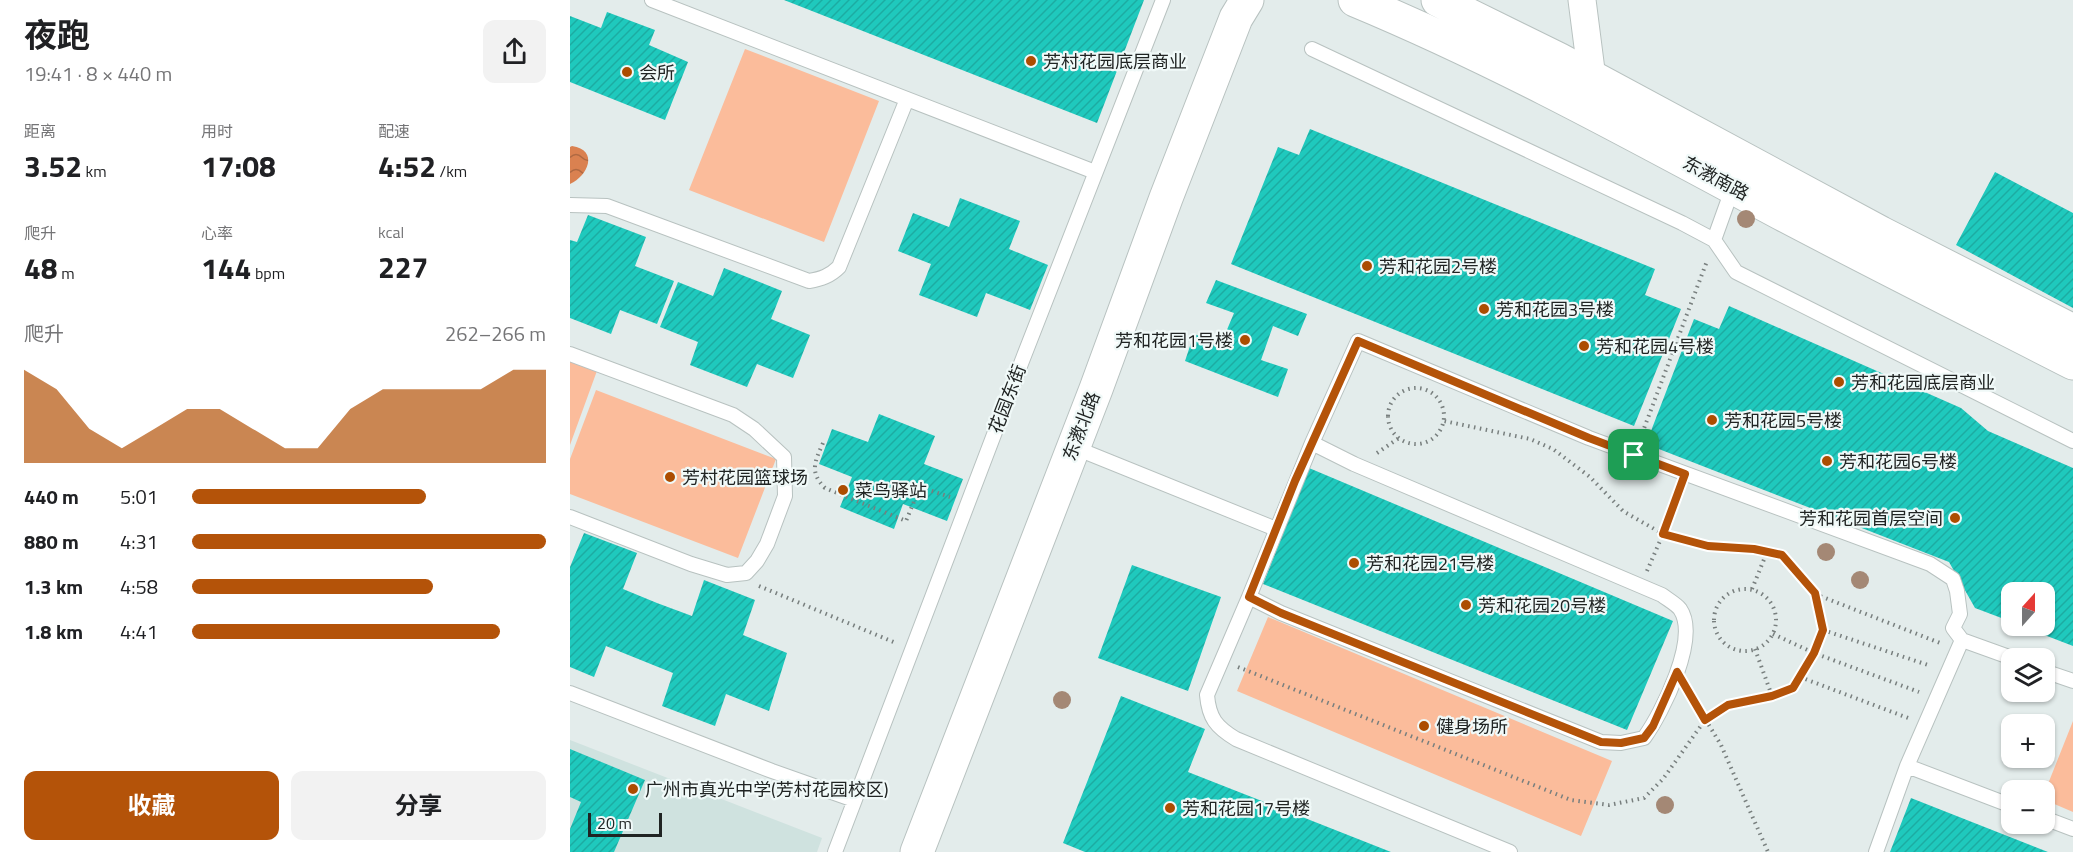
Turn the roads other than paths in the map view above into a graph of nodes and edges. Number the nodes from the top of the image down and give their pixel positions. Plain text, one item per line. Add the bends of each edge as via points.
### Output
1 (652, 0) edge
2 (1163, 0) edge
3 (1247, 0) edge
4 (1355, 0) edge
5 (1438, 0) edge
6 (1582, 0) edge
7 (1312, 50) dead end
8 (1592, 78) junction
9 (907, 99) junction
10 (1095, 172) junction
11 (1733, 187) junction
12 (570, 205) edge
13 (1714, 240) junction
14 (2073, 331) edge
15 (570, 354) edge
16 (2073, 363) edge
17 (2073, 441) edge
18 (1312, 443) junction
19 (1073, 447) junction
20 (570, 517) edge
21 (1276, 529) junction
22 (1249, 597) junction
23 (1960, 645) junction
24 (2001, 655) edge
25 (2055, 675) edge
26 (2073, 681) edge
27 (570, 693) edge
28 (1907, 766) junction
29 (854, 800) junction
30 (2001, 802) edge
31 (2055, 822) edge
32 (2073, 829) edge
33 (835, 852) edge
34 (917, 852) edge
35 (1510, 852) edge
36 (1876, 852) edge

1 - 9 lane
2 - 10 lane, 花园东街
3 - 19 street, 东漖北路 via 1236,18 1170,187
4 - 11 street, 东漖南路 via 1546,87
5 - 8 street, 东漖南路
6 - 8 street
7 - 13 lane
8 - 14 street, 东漖南路
9 - 10 lane
9 - 12 lane via 839,267 820,279 809,281 607,206
10 - 29 lane, 花园东街
11 - 13 lane
11 - 16 street, 东漖南路
13 - 17 lane via 1736,272
15 - 20 lane via 733,415 784,457 785,496 767,544 746,573 727,574 691,564
18 - 21 lane
18 - 22 lane via 1662,595 1680,609 1686,627 1682,660 1644,738 1601,742
18 - 23 lane via 1358,341 1589,438 1930,564 1953,579 1960,614 1953,628
19 - 21 lane
19 - 34 street, 东漖北路
21 - 22 lane
22 - 35 lane via 1207,695 1208,709 1219,728 1236,739
23 - 24 lane
23 - 28 lane
25 - 26 lane
27 - 29 lane
28 - 30 lane
28 - 36 lane
29 - 33 lane, 花园东街
31 - 32 lane

